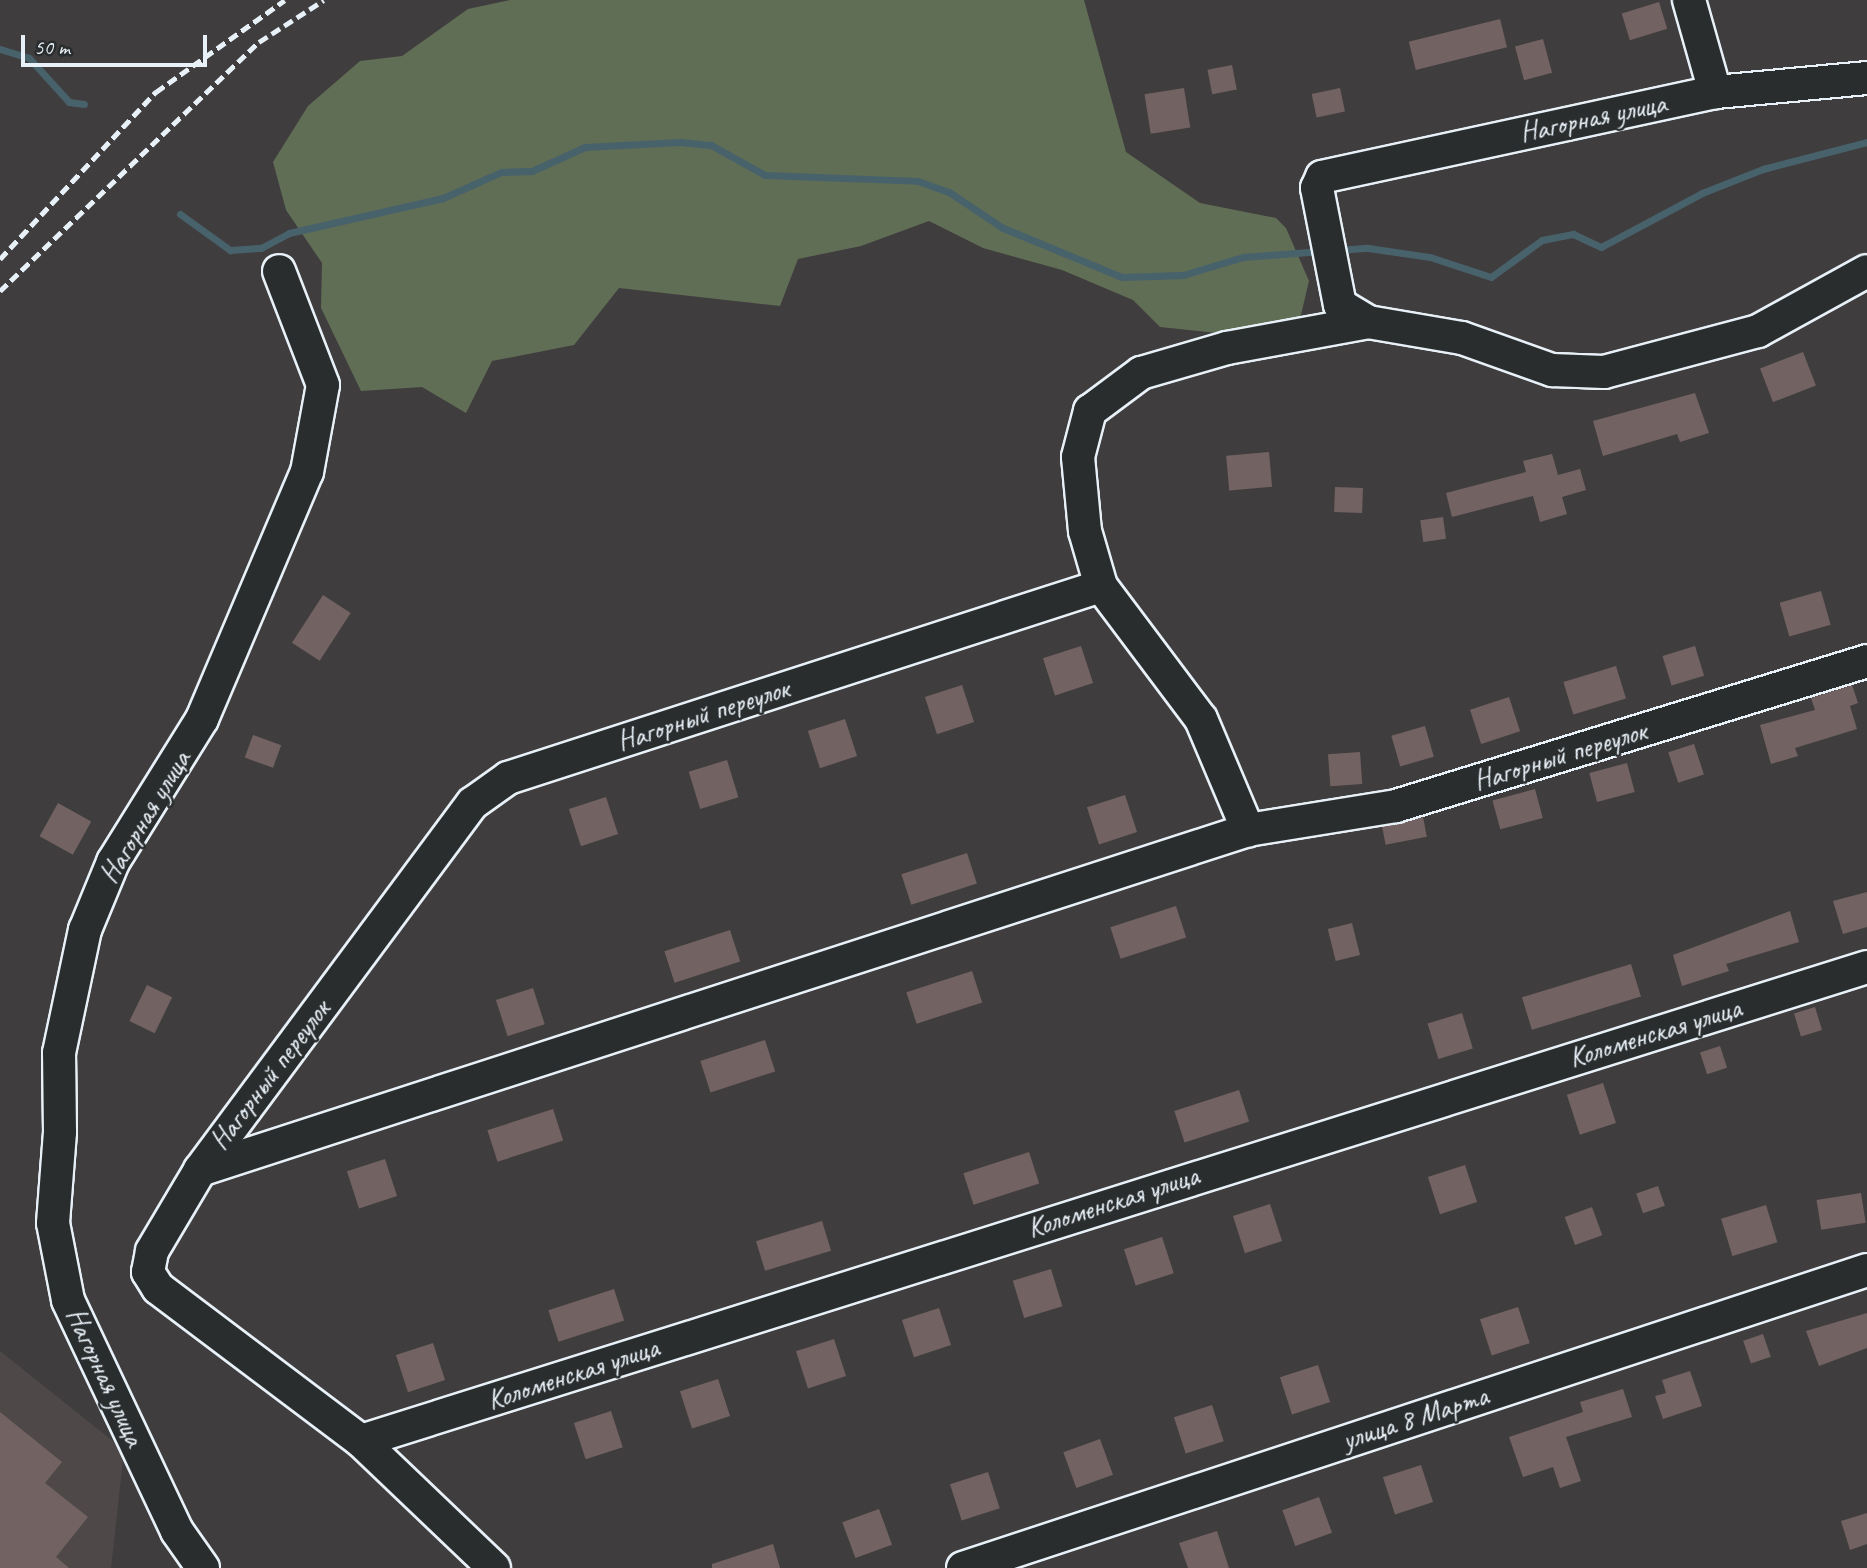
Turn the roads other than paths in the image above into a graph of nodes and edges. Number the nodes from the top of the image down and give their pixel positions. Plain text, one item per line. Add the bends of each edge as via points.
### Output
1 (1689, 0) edge
2 (1867, 78) edge
3 (1715, 92) junction
4 (279, 271) dead end
5 (1867, 271) edge
6 (1367, 322) junction
7 (1101, 586) junction
8 (1867, 662) edge
9 (1248, 831) junction
10 (1867, 967) edge
11 (200, 1170) junction
12 (1867, 1270) edge
13 (361, 1441) junction
14 (203, 1568) edge
15 (494, 1568) edge
16 (963, 1568) edge

1 - 3 street
2 - 3 street, Нагорная улица
3 - 6 street, Нагорная улица via 1322,177 1318,200 1340,305
4 - 14 street, Нагорная улица via 323,385 307,472 202,719 113,862 85,930 59,1053 60,1132 53,1223 68,1300 177,1531
5 - 6 street via 1758,331 1604,372 1552,370 1462,338
6 - 7 street via 1227,348 1141,373 1090,411 1078,457 1085,531
7 - 9 street via 1201,719
7 - 11 street, Нагорный переулок via 489,788
8 - 9 street, Нагорный переулок via 1396,806
9 - 11 street, Нагорный переулок
10 - 13 street, Коломенская улица
11 - 13 street, Нагорный переулок via 152,1251 148,1272 158,1288
12 - 16 street, улица 8 Марта
13 - 15 street

